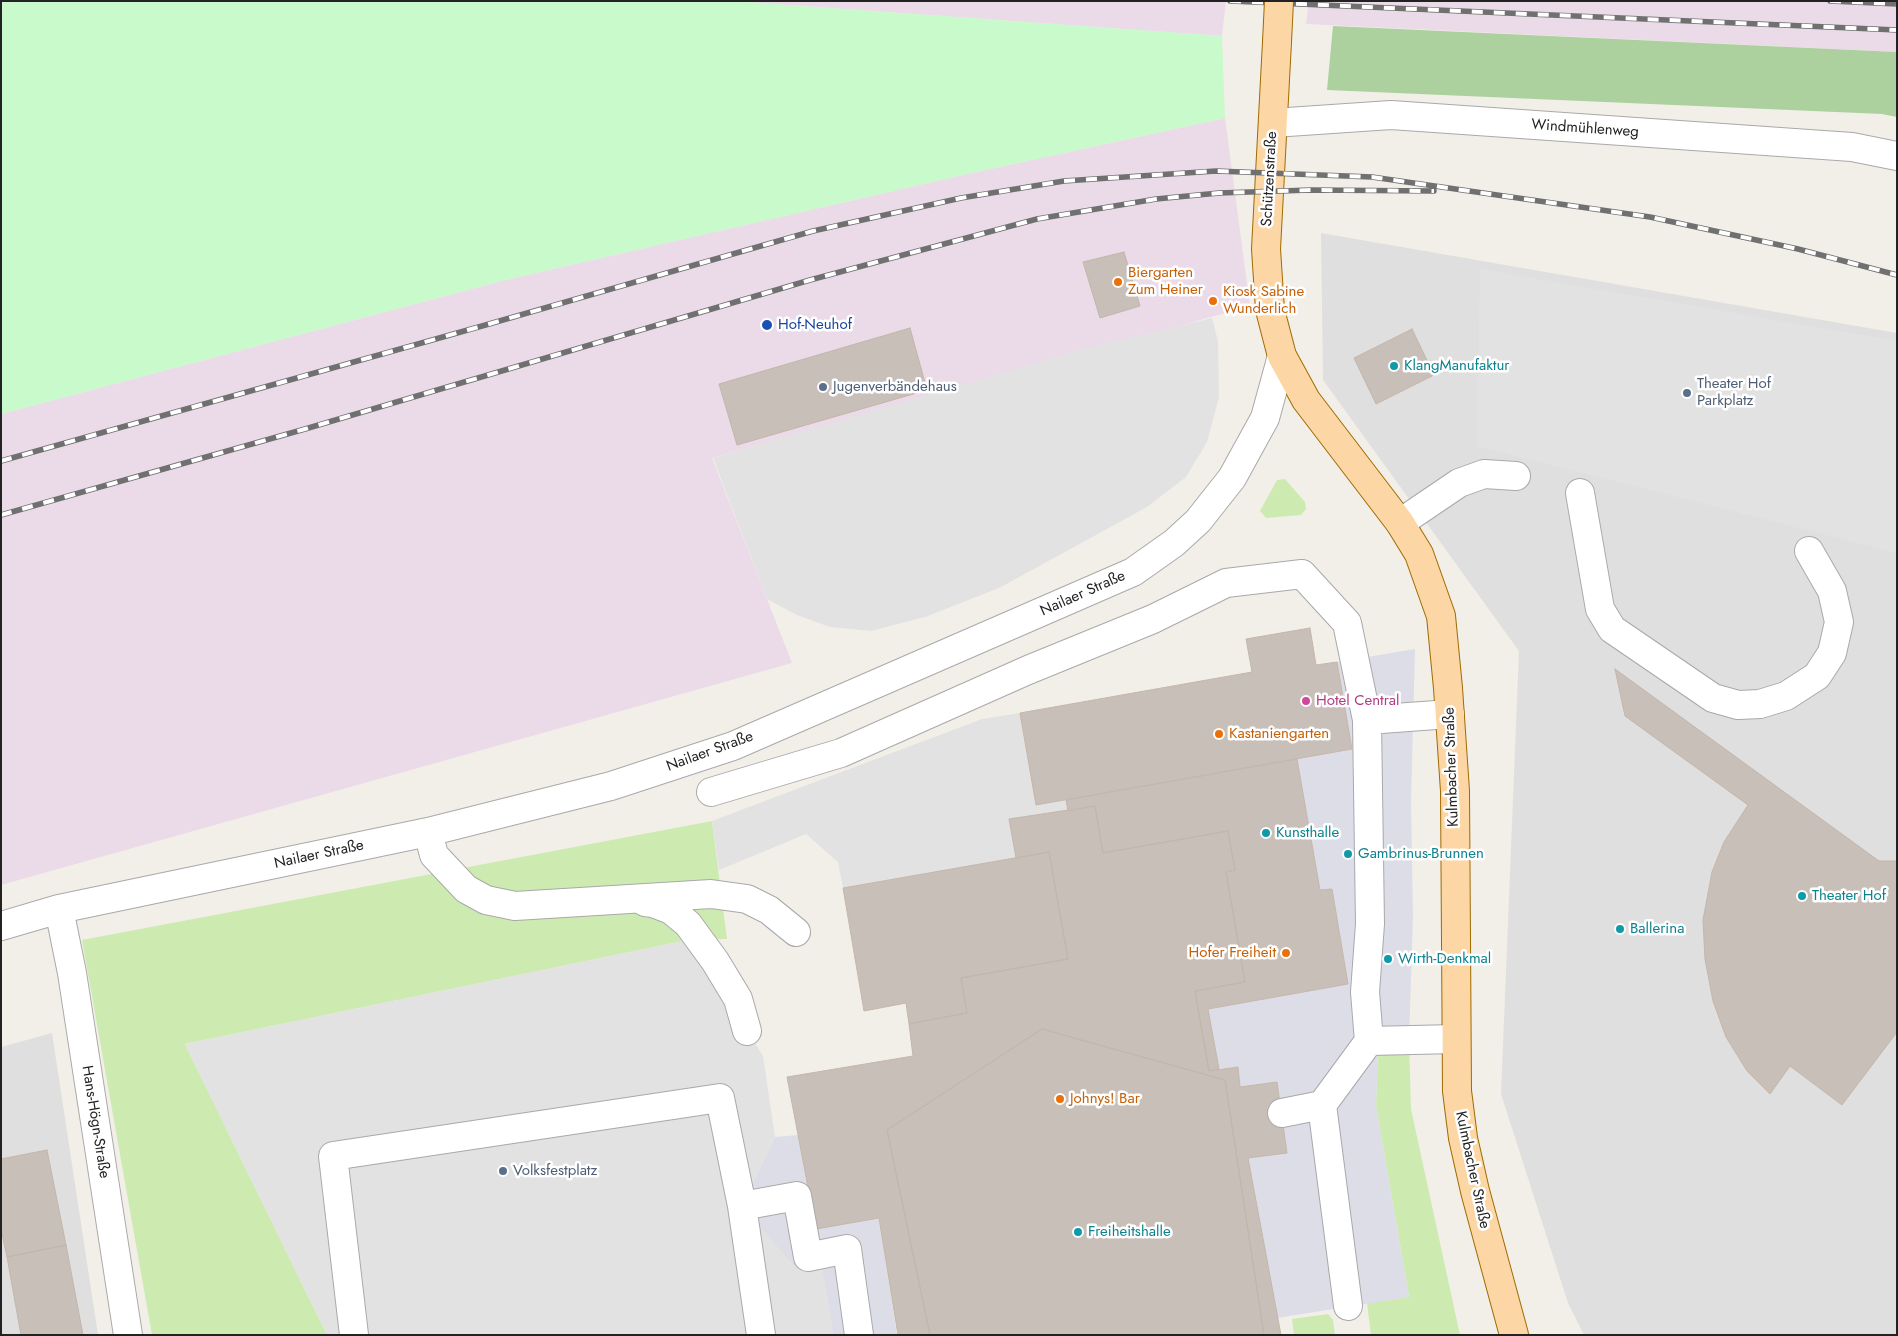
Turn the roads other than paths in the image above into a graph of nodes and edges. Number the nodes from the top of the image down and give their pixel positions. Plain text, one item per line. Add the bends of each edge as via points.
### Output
1 (1279, 1) edge
2 (1273, 123) junction
3 (1897, 156) edge
4 (1282, 356) junction
5 (1516, 476) dead end
6 (1580, 493) dead end
7 (1400, 523) junction
8 (1809, 551) dead end
9 (1450, 714) junction
10 (1367, 720) junction
11 (711, 792) dead end
12 (428, 832) junction
13 (627, 900) junction
14 (59, 909) junction
15 (1, 926) edge
16 (796, 932) dead end
17 (747, 1031) dead end
18 (1456, 1039) junction
19 (1369, 1041) junction
20 (1322, 1106) junction
21 (1282, 1113) dead end
22 (742, 1206) junction
23 (1348, 1306) dead end
24 (1510, 1322) edge
25 (128, 1335) edge
26 (354, 1335) edge
27 (761, 1335) edge
28 (859, 1335) edge
29 (1520, 1335) edge

1 - 2 main road, Schützenstraße, bridge
2 - 3 street, Windmühlenweg via 1391,115 1852,147
2 - 4 main road, Schützenstraße via 1266,257 1270,310
4 - 7 main road, Kulmbacher Straße via 1306,400
4 - 12 street, Nailaer Straße via 1265,418 1232,478 1198,521 1133,572 733,746 611,786
5 - 7 street via 1484,474 1459,484
6 - 8 street via 1600,608 1612,629 1713,698 1738,705 1760,704 1786,696 1817,676 1832,653 1839,622 1832,591
7 - 9 main road, Kulmbacher Straße via 1419,554 1436,599 1444,643
9 - 10 street
9 - 18 main road, Kulmbacher Straße via 1455,791
10 - 11 street via 1347,623 1302,574 1226,583 1153,619 841,753
10 - 19 street via 1370,924 1366,992
12 - 13 street via 434,854 466,889 486,900 515,906
12 - 14 street, Nailaer Straße
13 - 16 street via 711,894 747,899 769,910
13 - 17 street via 653,903 671,910 688,924 738,999
14 - 15 street, Nailaer Straße
14 - 25 street, Hans-Högn-Straße via 72,973
18 - 19 street
18 - 24 main road, Kulmbacher Straße via 1457,1091 1463,1138
19 - 20 street
20 - 21 street
20 - 23 street
22 - 26 street via 720,1098 333,1156
22 - 27 street
22 - 28 street via 802,1194 808,1257 847,1249
24 - 29 main road, Kulmbacher Straße

